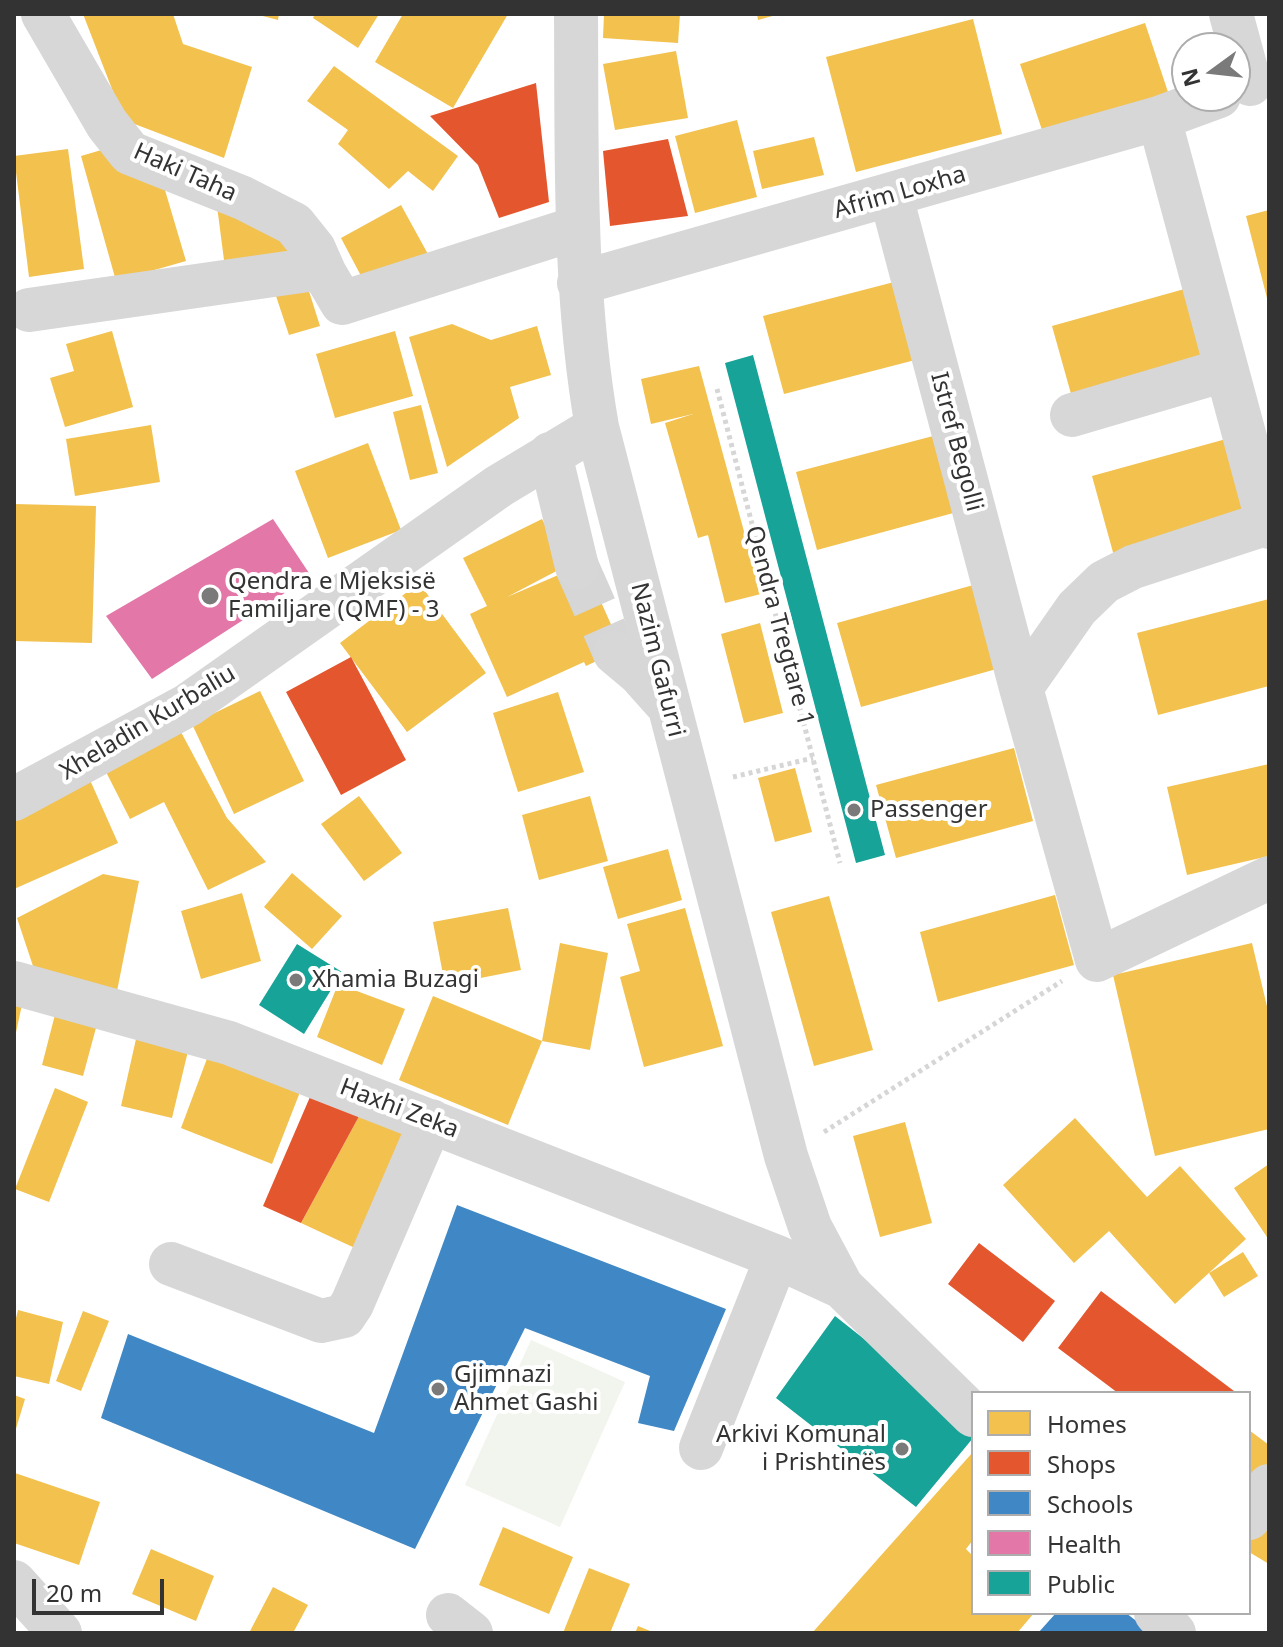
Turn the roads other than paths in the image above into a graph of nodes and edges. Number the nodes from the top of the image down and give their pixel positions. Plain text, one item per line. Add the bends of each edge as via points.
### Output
1 (43, 14) edge
2 (576, 14) edge
3 (1175, 112) edge
4 (1159, 118) junction
5 (891, 196) junction
6 (577, 228) junction
7 (322, 268) junction
8 (579, 283) junction
9 (29, 310) dead end
10 (1225, 370) junction
11 (1072, 415) dead end
12 (597, 427) junction
13 (550, 454) junction
14 (1269, 525) edge
15 (577, 567) tunnel mouth
16 (615, 653) tunnel mouth
17 (1021, 688) junction
18 (667, 704) junction
19 (14, 799) edge
20 (1269, 878) edge
21 (14, 983) edge
22 (431, 1121) junction
23 (777, 1257) junction
24 (171, 1264) dead end
25 (842, 1287) junction
26 (971, 1413) edge
27 (701, 1448) dead end
28 (1269, 1486) edge
29 (1251, 1515) edge
30 (14, 1582) edge
31 (1158, 1615) edge
32 (1188, 1615) edge
33 (60, 1633) edge
34 (1175, 1633) edge

1 - 7 street, Haki Taha via 107,124 130,153 294,224
2 - 6 street, Nazim Gafurri
3 - 4 street, Afrim Loxha
4 - 5 street, Afrim Loxha
4 - 10 street
5 - 8 street, Afrim Loxha
5 - 17 street, Istref Begolli
6 - 7 street, Haki Taha via 342,303
6 - 8 street, Nazim Gafurri
7 - 9 street
8 - 12 street, Nazim Gafurri
10 - 11 street
10 - 14 street
12 - 13 street, Xheladin Kurbaliu
12 - 18 street, Nazim Gafurri
13 - 15 street
13 - 19 street, Xheladin Kurbaliu via 188,705
14 - 17 street via 1133,567 1104,582 1077,608
16 - 18 street
17 - 20 street, Istref Begolli via 1097,960
18 - 25 street, Nazim Gafurri via 786,1156 810,1227
21 - 22 street, Haxhi Zeka via 229,1043
22 - 23 street, Haxhi Zeka
22 - 24 street via 344,1316 321,1321
23 - 25 street, Haxhi Zeka
23 - 27 street
25 - 26 street
28 - 29 street
30 - 33 street
31 - 34 street
32 - 34 street

